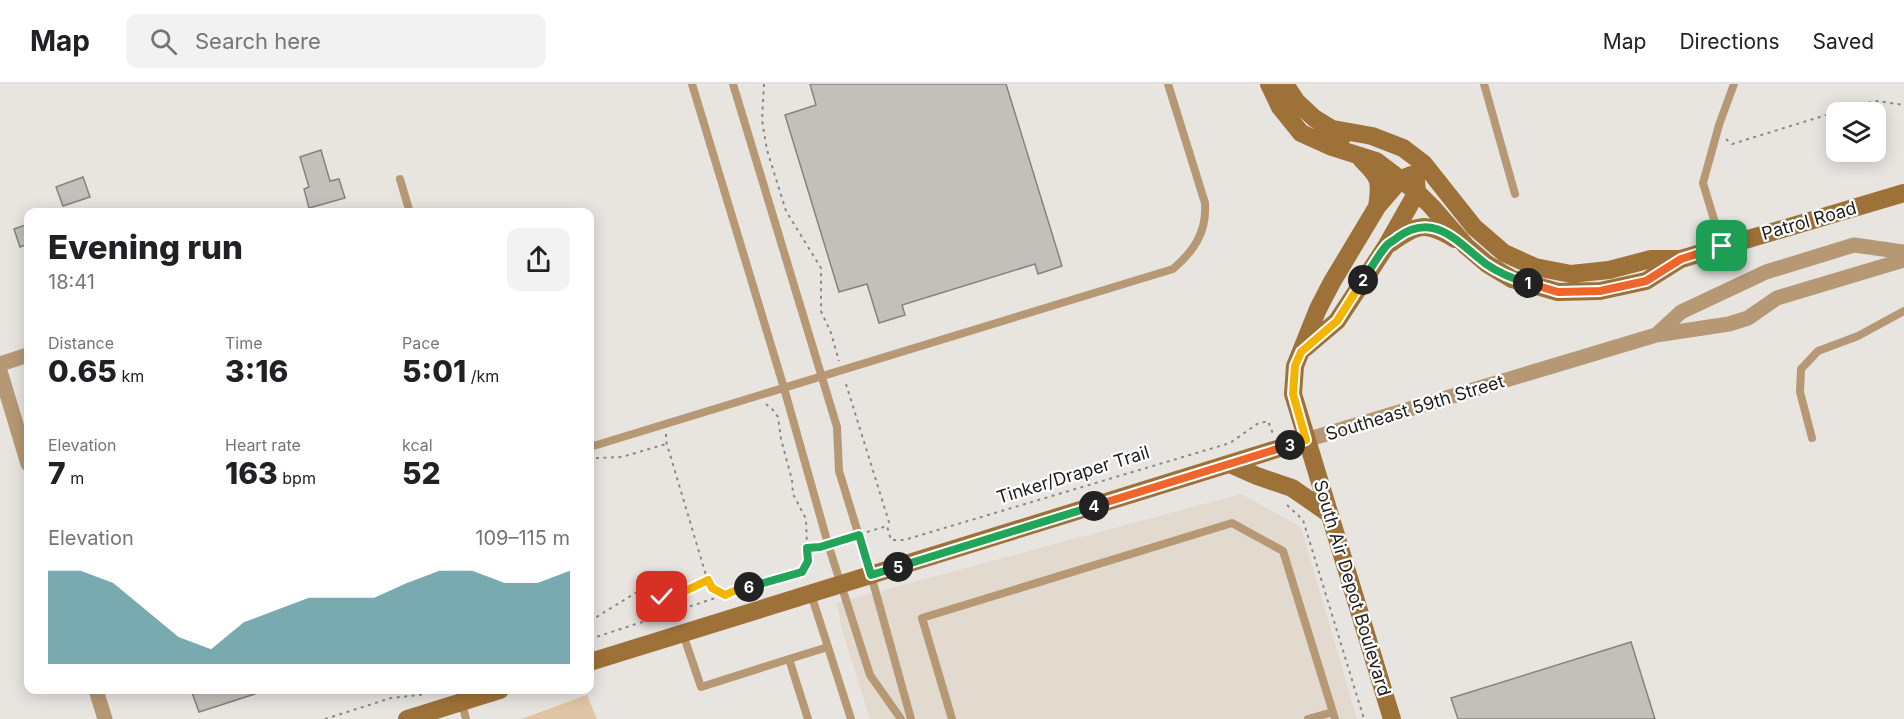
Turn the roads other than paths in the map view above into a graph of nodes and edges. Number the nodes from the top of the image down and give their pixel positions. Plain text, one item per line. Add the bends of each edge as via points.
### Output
1 (692, 84) edge
2 (733, 84) edge
3 (1168, 84) edge
4 (1269, 84) edge
5 (1285, 84) edge
6 (1484, 84) edge
7 (1734, 84) edge
8 (1333, 129) junction
9 (1355, 153) junction
10 (400, 179) dead end
11 (1411, 182) junction
12 (1904, 193) edge
13 (1515, 194) dead end
14 (1377, 207) junction
15 (409, 208) edge
16 (1472, 223) junction
17 (1387, 245) junction
18 (1466, 246) junction
19 (1722, 246) junction
20 (1904, 252) edge
21 (1681, 259) junction
22 (1904, 260) edge
23 (1904, 311) edge
24 (1656, 335) junction
25 (1301, 352) junction
26 (24, 356) edge
27 (0, 364) edge
28 (0, 371) edge
29 (821, 376) junction
30 (784, 387) junction
31 (1812, 438) dead end
32 (1306, 440) junction
33 (594, 446) edge
34 (24, 451) edge
35 (1230, 464) junction
36 (1328, 513) junction
37 (871, 575) junction
38 (841, 585) junction
39 (812, 594) junction
40 (683, 633) junction
41 (828, 647) junction
42 (789, 659) junction
43 (594, 661) edge
44 (97, 694) edge
45 (493, 694) edge
46 (464, 711) edge
47 (1334, 716) edge
48 (105, 719) edge
49 (407, 719) edge
50 (808, 719) edge
51 (851, 719) edge
52 (901, 719) edge
53 (911, 719) edge
54 (952, 719) edge
55 (1308, 719) edge
56 (1392, 719) edge

1 - 30 lane
2 - 29 lane
3 - 29 lane via 1206,215 1202,233 1189,255 1173,269
4 - 9 main road via 1301,133
5 - 8 main road via 1314,118
6 - 13 lane
7 - 19 lane via 1703,183
8 - 11 main road via 1344,138 1398,160
8 - 16 main road via 1372,136 1403,148 1424,164
9 - 11 main road via 1377,161
9 - 14 main road via 1375,173 1380,187
10 - 15 lane
11 - 14 main road, South Air Depot Boulevard
11 - 16 main road
11 - 17 main road
11 - 18 main road, Patrol Road
12 - 19 main road, Patrol Road
14 - 25 main road, South Air Depot Boulevard via 1318,309
16 - 21 main road, Patrol Road via 1504,253 1535,267 1571,274 1652,259
17 - 18 main road via 1409,230 1424,226 1438,228
17 - 25 main road via 1337,321
18 - 21 main road, Patrol Road via 1512,279 1558,292 1600,291 1646,281
19 - 21 main road, Patrol Road
20 - 24 street, Southeast 59th Street via 1854,244 1766,272 1681,312
22 - 24 street, Southeast 59th Street via 1777,298 1748,318 1729,324
23 - 31 lane via 1858,336 1818,351 1801,369 1800,393
24 - 32 street, Southeast 59th Street
25 - 32 main road, South Air Depot Boulevard via 1295,366 1293,394
26 - 27 street
28 - 34 street
29 - 30 lane
29 - 37 lane via 837,427 839,471
30 - 33 lane
30 - 38 lane
32 - 35 main road, Southeast 59th Street
32 - 36 main road, South Air Depot Boulevard
35 - 36 main road via 1292,488
35 - 37 main road, Southeast 59th Street
36 - 56 main road, South Air Depot Boulevard
37 - 38 main road, Southeast 59th Street
37 - 53 lane
38 - 39 main road, Southeast 59th Street
38 - 52 lane via 870,675
39 - 40 main road, Southeast 59th Street
39 - 41 lane
40 - 42 lane via 701,687
40 - 43 main road, Southeast 59th Street
41 - 42 lane
41 - 51 lane
42 - 50 lane
44 - 48 street
45 - 46 main road
46 - 49 main road
47 - 54 lane via 1283,551 1232,523 922,618
47 - 55 lane

